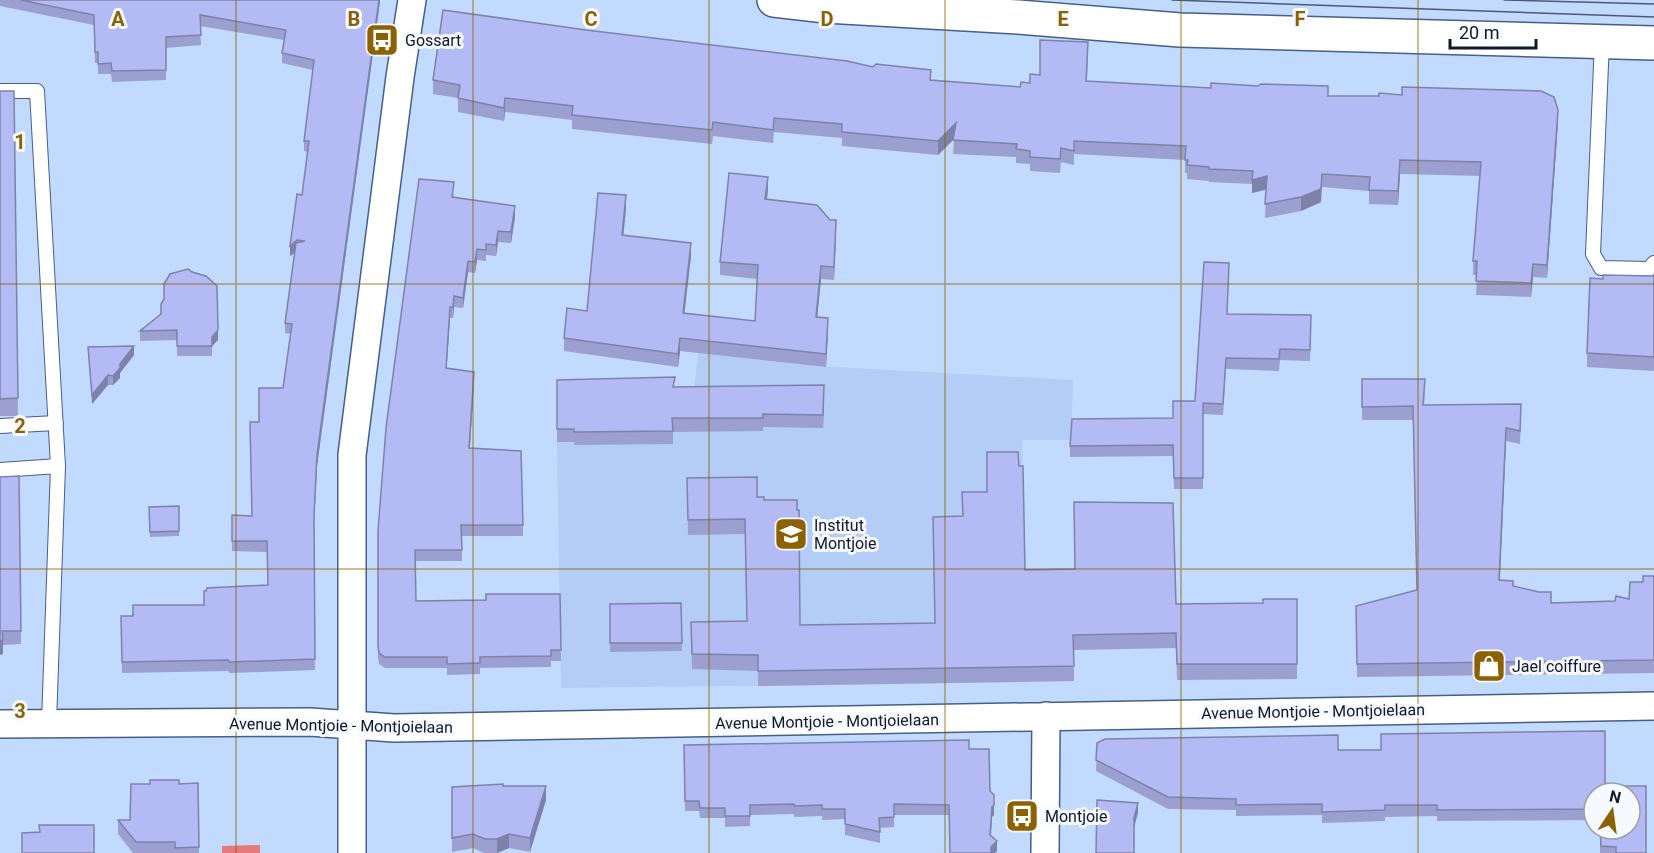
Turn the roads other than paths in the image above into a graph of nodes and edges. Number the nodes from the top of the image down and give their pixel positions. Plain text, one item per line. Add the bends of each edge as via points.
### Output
1 (412, 0) edge
2 (774, 0) edge
3 (1602, 41) junction
4 (1654, 43) edge
5 (0, 92) edge
6 (1654, 263) edge
7 (56, 423) junction
8 (0, 426) edge
9 (58, 466) junction
10 (0, 470) edge
11 (1654, 706) edge
12 (1046, 716) junction
13 (49, 723) junction
14 (0, 724) edge
15 (351, 725) junction
16 (352, 853) edge
17 (1045, 853) edge

1 - 15 street via 352,455
2 - 3 main road via 1180,30
3 - 4 main road
3 - 6 lane via 1593,254 1601,268 1649,269
5 - 7 lane via 37,91
7 - 8 lane
7 - 9 lane
9 - 10 lane
9 - 13 lane
11 - 12 street, Avenue Montjoie - Montjoielaan
12 - 15 street, Avenue Montjoie - Montjoielaan via 728,724 394,728
12 - 17 street
13 - 14 street, Avenue Montjoie - Montjoielaan
13 - 15 street, Avenue Montjoie - Montjoielaan
15 - 16 street

